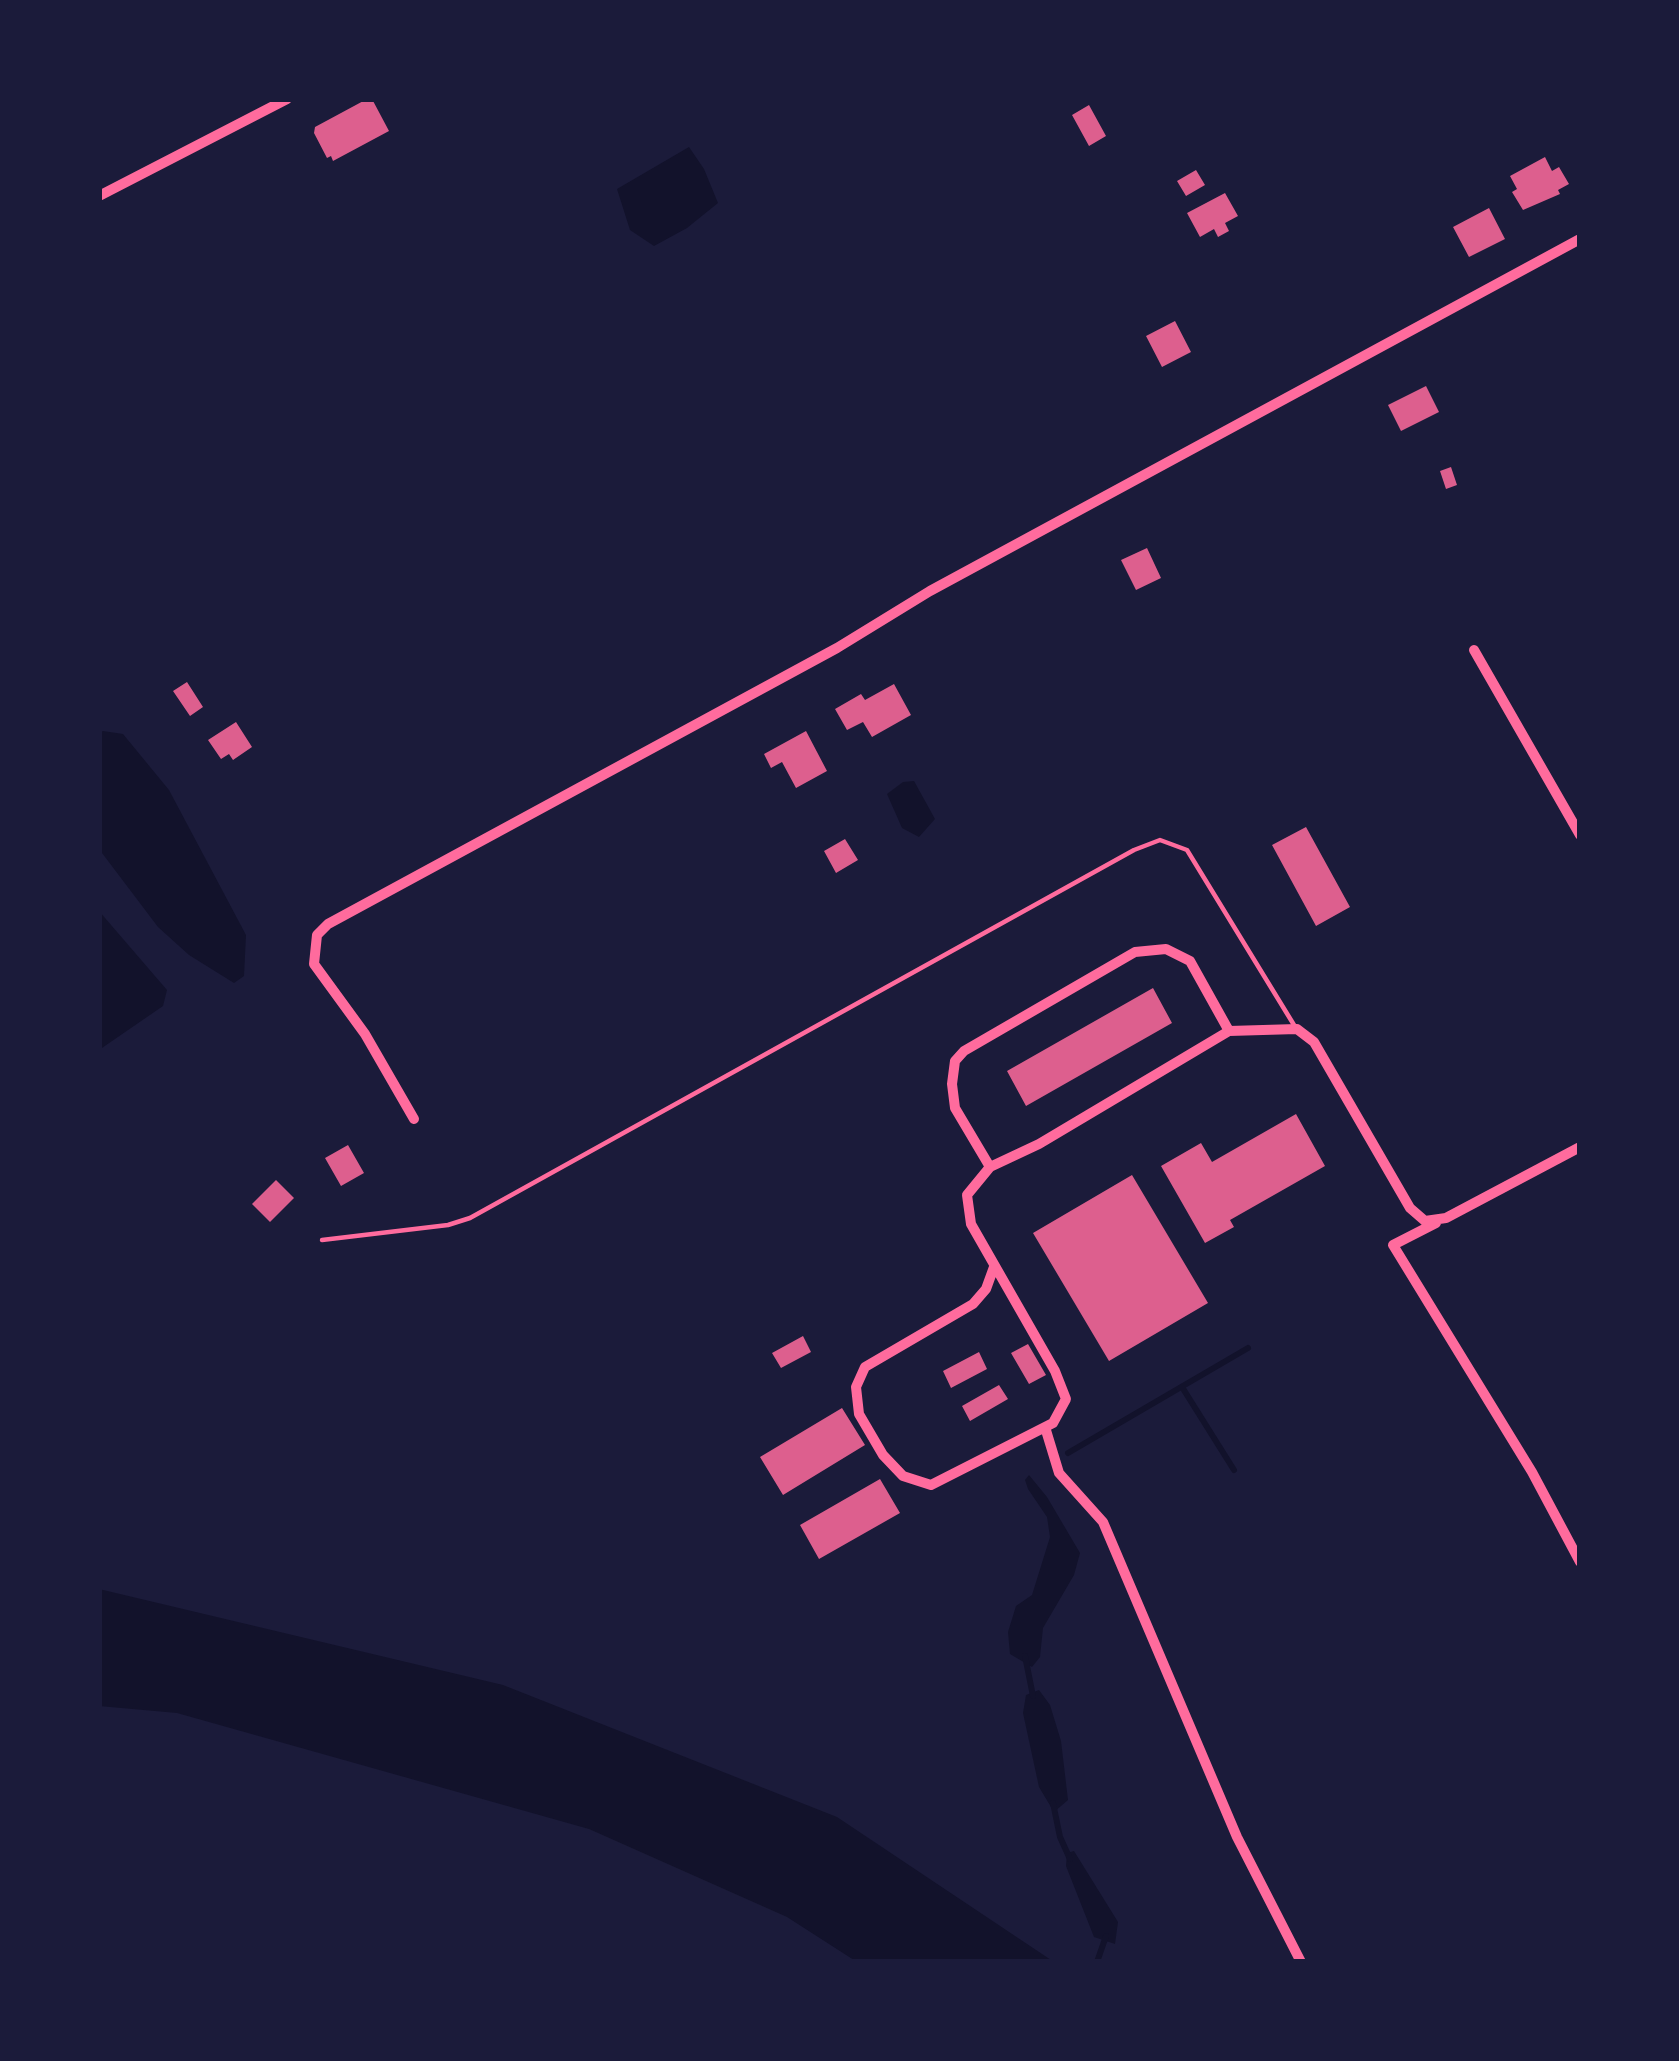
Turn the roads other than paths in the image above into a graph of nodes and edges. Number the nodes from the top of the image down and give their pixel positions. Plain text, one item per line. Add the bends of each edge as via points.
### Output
1 (287, 99) edge
2 (99, 196) edge
3 (1580, 239) edge
4 (1474, 650) dead end
5 (1580, 835) edge
6 (1297, 1029) junction
7 (1229, 1030) junction
8 (414, 1119) dead end
9 (1580, 1147) edge
10 (990, 1167) junction
11 (1446, 1218) junction
12 (322, 1240) dead end
13 (994, 1267) junction
14 (1045, 1427) junction
15 (1580, 1562) edge
16 (1301, 1962) edge

1 - 2 street
3 - 8 street via 328,924 317,935 314,964
4 - 5 street
6 - 7 street
6 - 11 street via 1313,1042 1410,1208 1425,1221
6 - 12 lane via 1186,850 1160,840 470,1218
7 - 10 street
7 - 10 street via 1190,961 1166,949 1135,952 955,1061 955,1108
9 - 11 street
10 - 13 street via 968,1195 971,1224
11 - 15 street via 1393,1245
13 - 14 street via 1066,1399
13 - 14 street via 973,1304 866,1367 856,1387 859,1414 903,1476 931,1484
14 - 16 street via 1059,1473 1103,1522 1238,1837

